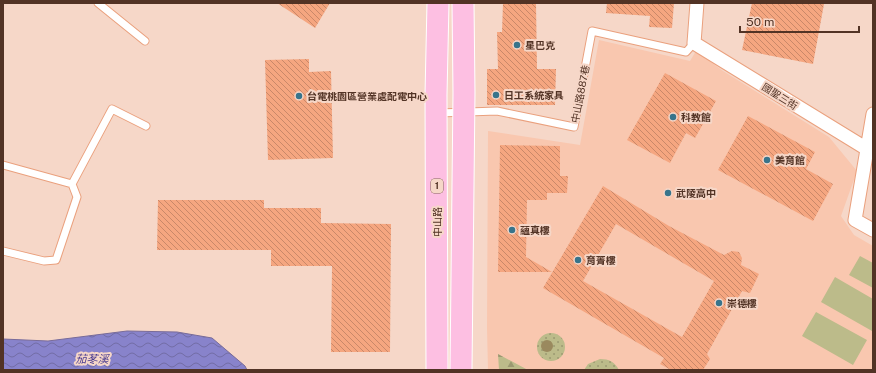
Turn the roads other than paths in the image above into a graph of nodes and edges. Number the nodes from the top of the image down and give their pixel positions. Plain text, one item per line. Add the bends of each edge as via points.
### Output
1 (98, 3) edge
2 (438, 3) edge
3 (463, 3) edge
4 (697, 3) edge
5 (145, 41) dead end
6 (694, 43) junction
7 (463, 112) junction
8 (437, 114) junction
9 (873, 114) edge
10 (146, 126) dead end
11 (867, 149) junction
12 (3, 164) edge
13 (72, 184) junction
14 (873, 230) edge
15 (3, 251) edge
16 (437, 370) edge
17 (461, 370) edge

1 - 5 lane
2 - 8 main road, 中山路 / 1
3 - 7 main road
4 - 6 street
6 - 7 lane, 中山路887巷 via 686,52 592,31 574,127 497,112
6 - 11 street, 國聖三街
7 - 8 lane, 中山路887巷
7 - 17 main road
8 - 16 main road, 中山路 / 1
9 - 11 street
10 - 13 lane via 112,108
11 - 14 street via 855,220
12 - 13 lane
13 - 15 lane via 77,197 56,260 44,260

